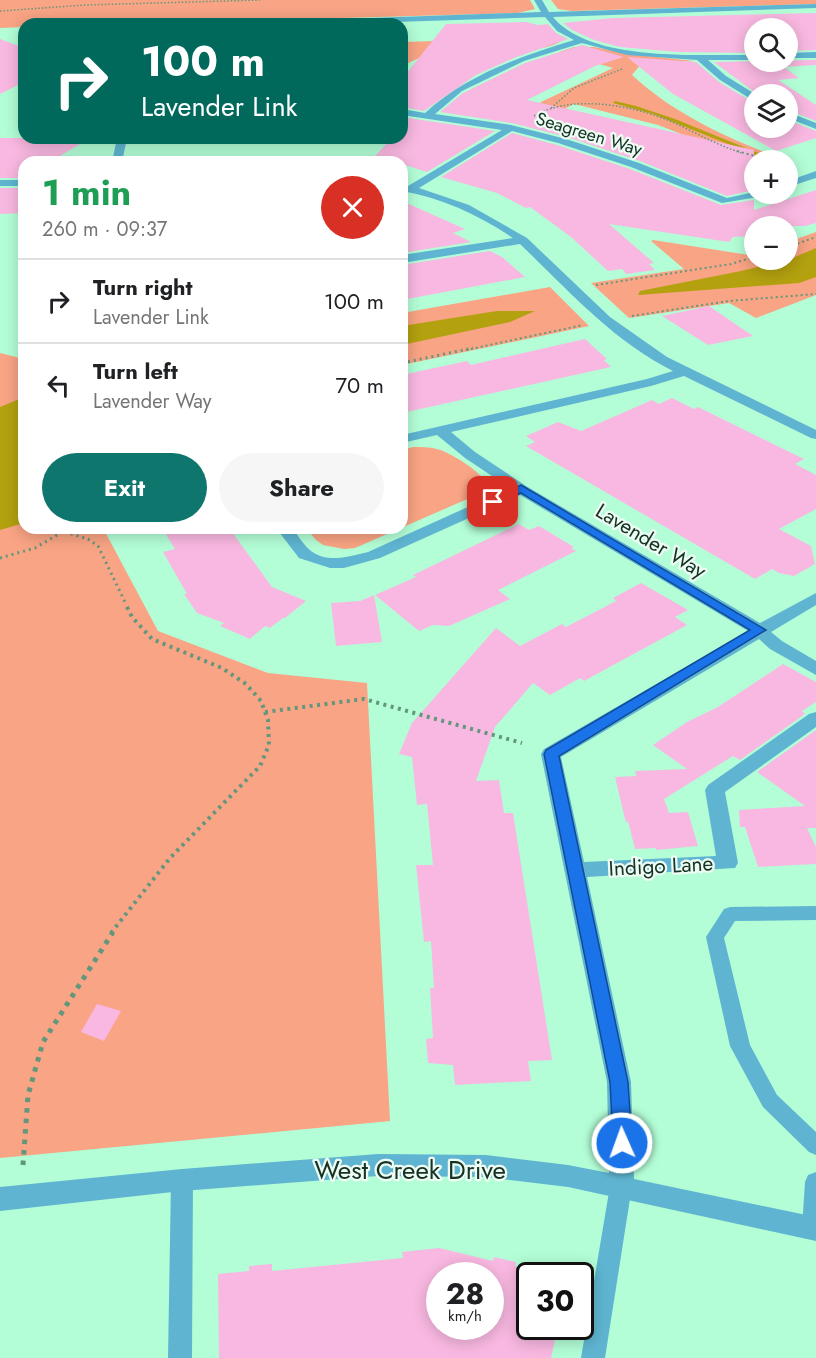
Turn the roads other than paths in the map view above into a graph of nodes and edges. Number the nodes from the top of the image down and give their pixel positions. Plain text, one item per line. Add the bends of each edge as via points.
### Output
1 (538, 0) edge
2 (816, 6) edge
3 (547, 15) junction
4 (408, 20) edge
5 (581, 41) junction
6 (816, 55) edge
7 (798, 56) edge
8 (744, 57) edge
9 (700, 58) junction
10 (744, 92) edge
11 (408, 112) edge
12 (429, 114) junction
13 (798, 119) edge
14 (816, 126) edge
15 (511, 128) junction
16 (816, 174) edge
17 (798, 180) edge
18 (0, 183) edge
19 (18, 183) edge
20 (408, 187) edge
21 (408, 189) edge
22 (744, 197) edge
23 (524, 240) junction
24 (408, 258) edge
25 (683, 372) junction
26 (440, 430) junction
27 (816, 435) edge
28 (408, 438) edge
29 (521, 489) junction
30 (289, 534) edge
31 (816, 598) edge
32 (759, 630) junction
33 (816, 669) edge
34 (816, 718) edge
35 (576, 870) junction
36 (816, 913) edge
37 (816, 1146) edge
38 (182, 1180) junction
39 (816, 1182) edge
40 (621, 1186) junction
41 (0, 1199) edge
42 (814, 1229) edge
43 (180, 1358) edge
44 (593, 1358) edge

1 - 3 street
2 - 3 street
3 - 4 street
3 - 5 street via 557,27
5 - 9 street via 644,54
5 - 12 street via 521,59 459,89
6 - 7 street
8 - 9 street
9 - 10 street
11 - 12 street, Seagreen Way
12 - 15 street, Seagreen Way
13 - 14 street
15 - 20 street
15 - 22 street, Seagreen Way via 614,158 726,201
16 - 17 street
18 - 19 street
21 - 23 street via 491,219
23 - 24 street
23 - 25 street via 606,320
25 - 26 street
25 - 27 street
26 - 28 street
26 - 29 street, Lavender Way
29 - 30 street via 374,555 344,563 305,555
29 - 32 street, Lavender Way
31 - 32 street
32 - 33 street
32 - 35 street via 551,754
34 - 35 street, Indigo Lane via 715,790 728,863
35 - 40 street via 619,1082
36 - 37 lane via 730,914 715,937 740,1046 770,1101
38 - 40 street, West Creek Drive via 378,1165 486,1166
38 - 41 street, West Creek Drive
38 - 43 lane
39 - 42 lane
40 - 42 street, West Creek Drive
40 - 44 lane

